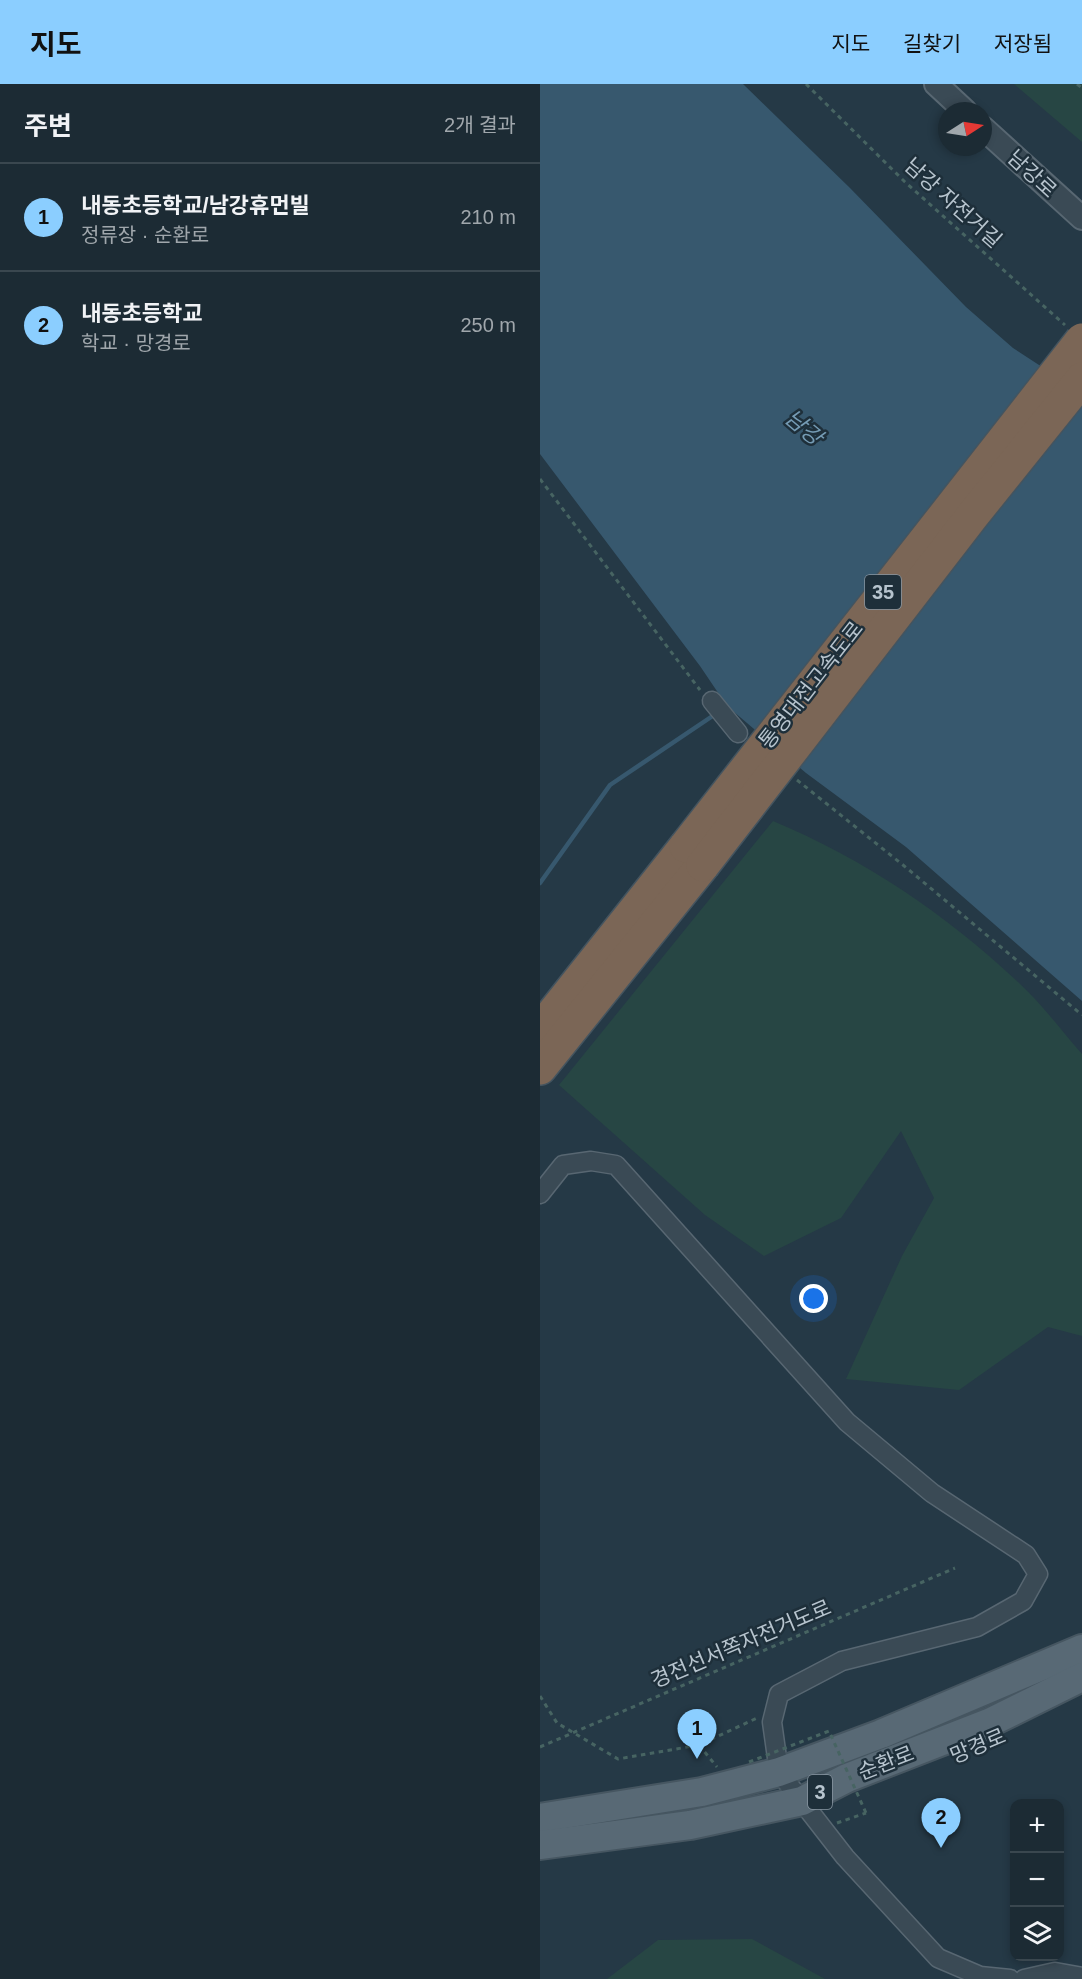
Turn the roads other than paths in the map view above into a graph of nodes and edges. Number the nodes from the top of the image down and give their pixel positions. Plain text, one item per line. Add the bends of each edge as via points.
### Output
1 (936, 84) edge
2 (955, 102) edge
3 (992, 136) edge
4 (1082, 218) edge
5 (1074, 333) edge
6 (1082, 380) edge
7 (712, 701) road end
8 (738, 733) dead end
9 (695, 856) junction
10 (540, 1030) edge
11 (540, 1068) edge
12 (540, 1194) edge
13 (1082, 1635) edge
14 (1082, 1649) edge
15 (1082, 1677) edge
16 (1082, 1698) edge
17 (779, 1772) junction
18 (802, 1801) junction
19 (540, 1818) edge
20 (540, 1845) edge
21 (1082, 1977) edge
22 (1010, 1979) edge
23 (1024, 1979) edge

1 - 2 street
3 - 4 street, 남강로
5 - 9 highway, 통영대전고속도로 / 35, bridge
6 - 9 highway, 통영대전고속도로 / 35, bridge
7 - 8 street
9 - 10 highway, 통영대전고속도로 / 35
9 - 11 highway, 통영대전고속도로 / 35
12 - 17 street via 563,1165 591,1161 616,1165 847,1422 932,1493 1026,1555 1038,1574 1023,1600 977,1627 842,1661 779,1694 772,1722
13 - 17 main road via 1013,1666 879,1713
14 - 17 main road, 순환로 / 3 via 881,1734
15 - 18 main road, 순환로 / 3 via 991,1722 847,1778
16 - 18 main road, 망경로 via 989,1743 852,1796
17 - 18 street
17 - 19 main road, 순환로 / 3 via 702,1792
18 - 20 main road, 순환로 / 3 via 690,1825
18 - 22 street via 845,1857 938,1958 980,1976
21 - 23 street via 1055,1972

